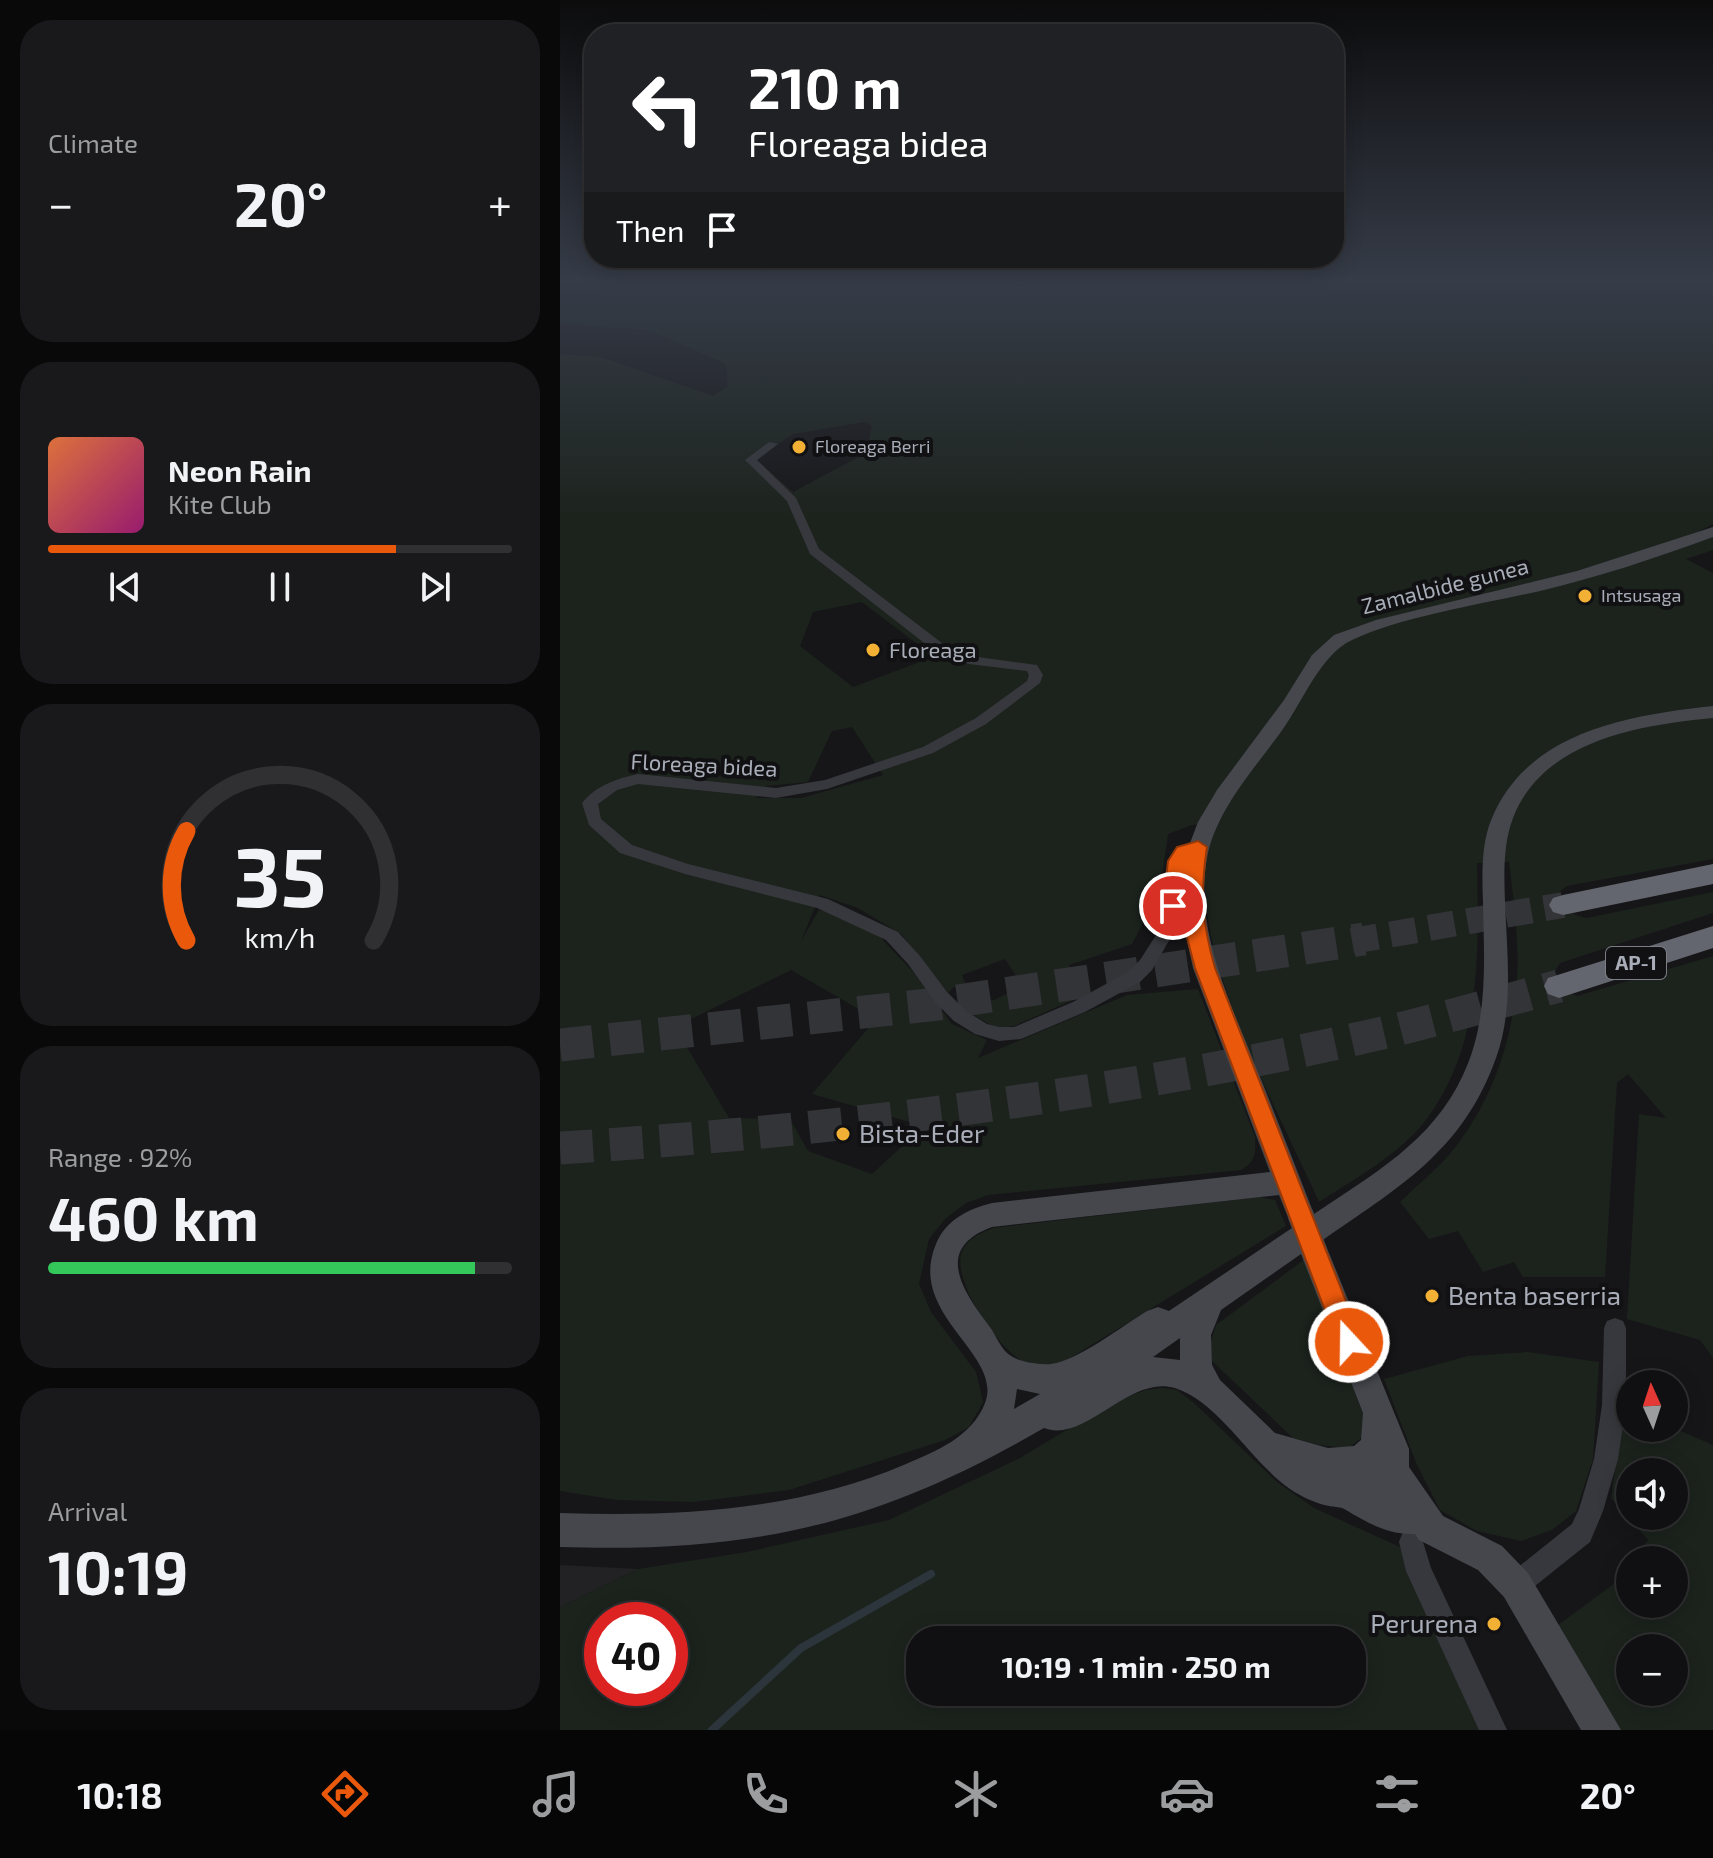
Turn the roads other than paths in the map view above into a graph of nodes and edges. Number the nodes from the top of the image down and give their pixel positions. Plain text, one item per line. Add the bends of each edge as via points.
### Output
1 (773, 444) dead end
2 (1713, 532) edge
3 (1713, 712) edge
4 (1198, 847) junction
5 (1713, 874) edge
6 (1563, 905) tunnel mouth
7 (1713, 937) edge
8 (1559, 986) tunnel mouth
9 (1286, 1182) junction
10 (1210, 1300) junction
11 (1615, 1328) dead end
12 (996, 1363) junction
13 (1211, 1393) junction
14 (1039, 1417) junction
15 (962, 1458) junction
16 (1387, 1479) junction
17 (560, 1530) edge
18 (1516, 1585) junction
19 (1493, 1730) edge
20 (1602, 1730) edge

1 - 4 street, Floreaga bidea via 750,460 792,500 814,551 946,653 1032,668 1033,683 981,721 928,750 827,784 776,793 638,779 602,791 590,803 594,821 626,849 822,903 861,919 892,936 960,1016 999,1034 1015,1034 1079,1007 1134,977 1166,932 1177,861 1183,851
2 - 4 main road, Zamalbide gunea via 1543,585 1450,605 1339,639 1214,806
3 - 10 main road via 1604,730 1546,761 1523,782 1496,838 1496,982 1489,1039 1452,1118 1409,1165
4 - 9 main road, Zamalbide gunea via 1192,887 1194,930
5 - 6 highway
7 - 8 highway, AP-1
9 - 12 main road via 976,1219 952,1243 943,1277 950,1298
9 - 16 main road, Zamalbide gunea, bridge via 1376,1412
10 - 12 main road via 1055,1379 1029,1380
10 - 13 main road via 1195,1332 1193,1353
10 - 14 main road
11 - 18 street via 1614,1405 1591,1511 1581,1533
12 - 15 main road via 1002,1397 998,1410
13 - 14 main road via 1192,1379 1156,1370 1077,1410
13 - 16 main road via 1296,1475 1329,1491
14 - 15 main road
15 - 17 main road via 866,1495 784,1518 645,1530
16 - 18 main road via 1440,1533 1490,1558
16 - 19 street via 1419,1571
18 - 20 main road

